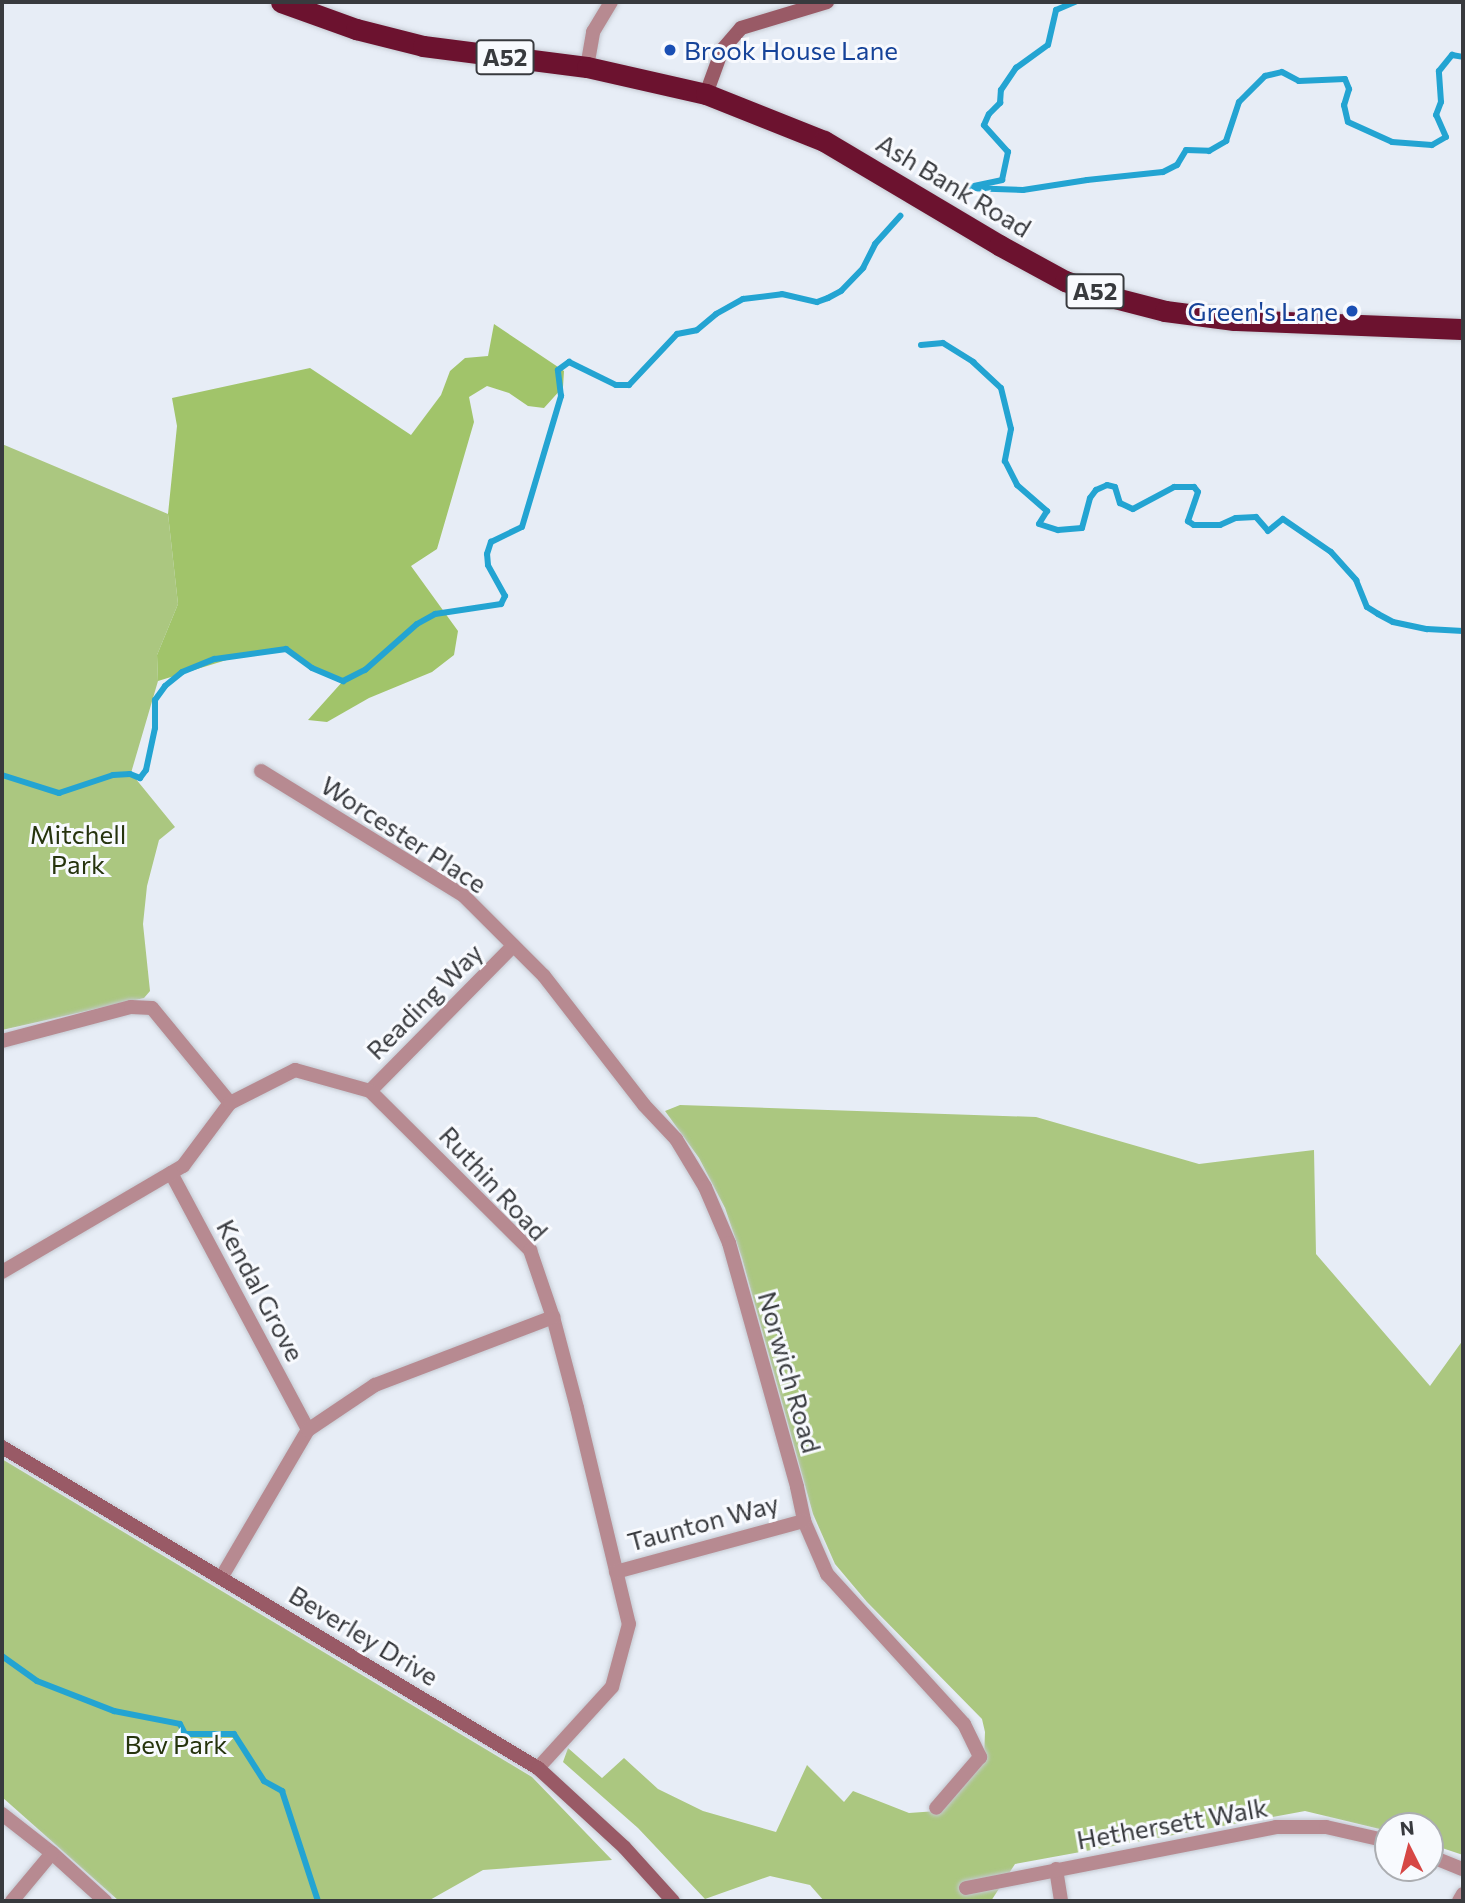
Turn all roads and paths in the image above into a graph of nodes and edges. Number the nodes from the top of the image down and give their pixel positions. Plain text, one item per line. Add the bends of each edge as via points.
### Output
1 (281, 2) edge
2 (611, 2) edge
3 (827, 2) edge
4 (586, 67) junction
5 (706, 94) junction
6 (1463, 329) edge
7 (261, 771) dead end
8 (513, 946) junction
9 (2, 1041) edge
10 (370, 1091) junction
11 (230, 1103) junction
12 (171, 1173) junction
13 (2, 1272) edge
14 (553, 1317) junction
15 (308, 1430) junction
16 (2, 1447) edge
17 (804, 1521) junction
18 (616, 1572) junction
19 (221, 1578) junction
20 (538, 1768) junction
21 (936, 1808) dead end
22 (2, 1814) edge
23 (1374, 1839) edge
24 (52, 1853) junction
25 (1444, 1862) edge
26 (1056, 1869) junction
27 (1463, 1869) edge
28 (966, 1888) dead end
29 (1463, 1894) edge
30 (12, 1901) edge
31 (105, 1901) edge
32 (673, 1901) edge
33 (1061, 1901) edge
34 (1460, 1901) edge

1 - 4 highway, Ash Bank Road / A52 via 356,29 423,46
2 - 4 street via 593,32
3 - 5 street via 741,28 722,50
4 - 5 highway, Ash Bank Road / A52
5 - 6 highway, Ash Bank Road / A52 via 824,141 1008,250 1065,281 1111,298 1234,320
7 - 8 street, Worcester Place via 464,896
8 - 10 street, Reading Way
8 - 17 street, Norwich Road via 544,976 676,1139 705,1187 729,1243
9 - 11 street via 131,1007 152,1008
10 - 11 street, Ruthin Road via 295,1070
10 - 14 street, Ruthin Road via 530,1250
11 - 12 street, Ruthin Road via 183,1166
12 - 13 street, Ruthin Road
12 - 15 street, Kendal Grove
14 - 15 street via 375,1385
14 - 18 street, Ruthin Road
15 - 19 street
16 - 19 street, Beverley Drive
17 - 18 street, Taunton Way
17 - 21 street, Norwich Road via 827,1574 964,1724 980,1757
18 - 20 street, Ruthin Road via 629,1624 612,1687
19 - 20 street, Beverley Drive
20 - 32 street, Beverley Drive via 624,1847
22 - 24 street
23 - 26 street, Hethersett Walk via 1326,1827 1276,1827
24 - 30 street
24 - 31 street
25 - 27 street
26 - 28 street, Hethersett Walk
26 - 33 street
29 - 34 street

